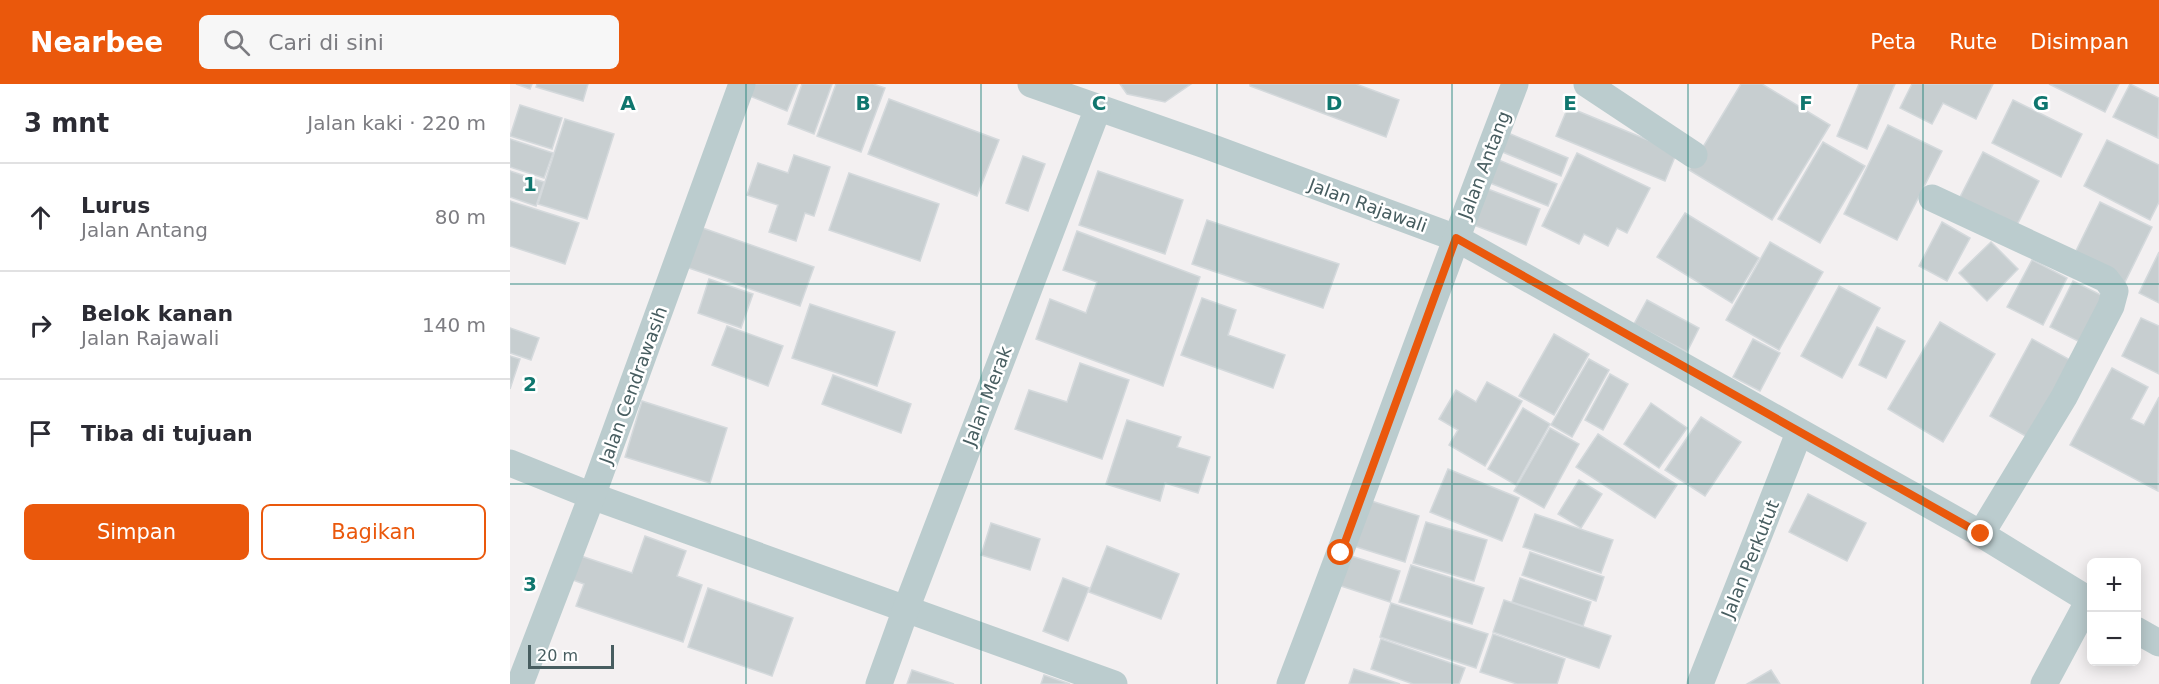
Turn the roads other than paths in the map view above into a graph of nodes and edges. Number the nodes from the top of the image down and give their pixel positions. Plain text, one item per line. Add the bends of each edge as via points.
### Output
1 (742, 84) edge
2 (1031, 84) edge
3 (1515, 84) edge
4 (1587, 84) edge
5 (1098, 108) junction
6 (1694, 155) dead end
7 (1932, 198) dead end
8 (1456, 238) junction
9 (1799, 434) junction
10 (510, 463) edge
11 (592, 496) junction
12 (1981, 534) junction
13 (2087, 599) edge
14 (2087, 606) edge
15 (906, 609) junction
16 (2141, 633) edge
17 (2159, 643) edge
18 (520, 684) edge
19 (879, 684) edge
20 (1114, 684) edge
21 (1290, 684) edge
22 (1700, 684) edge
23 (2044, 684) edge

1 - 11 street, Jalan Cendrawasih
2 - 5 street, Jalan Rajawali
3 - 8 street, Jalan Antang
4 - 6 street
5 - 8 street, Jalan Rajawali
5 - 15 street, Jalan Merak
7 - 12 street via 2106,279 2115,291 2064,397
8 - 9 street, Jalan Rajawali
8 - 21 street, Jalan Antang
9 - 12 street, Jalan Rajawali
9 - 22 street, Jalan Perkutut
10 - 11 street
11 - 15 street
11 - 18 street, Jalan Cendrawasih
12 - 13 street, Jalan Rajawali
14 - 23 street
15 - 19 street, Jalan Merak
15 - 20 street
16 - 17 street

